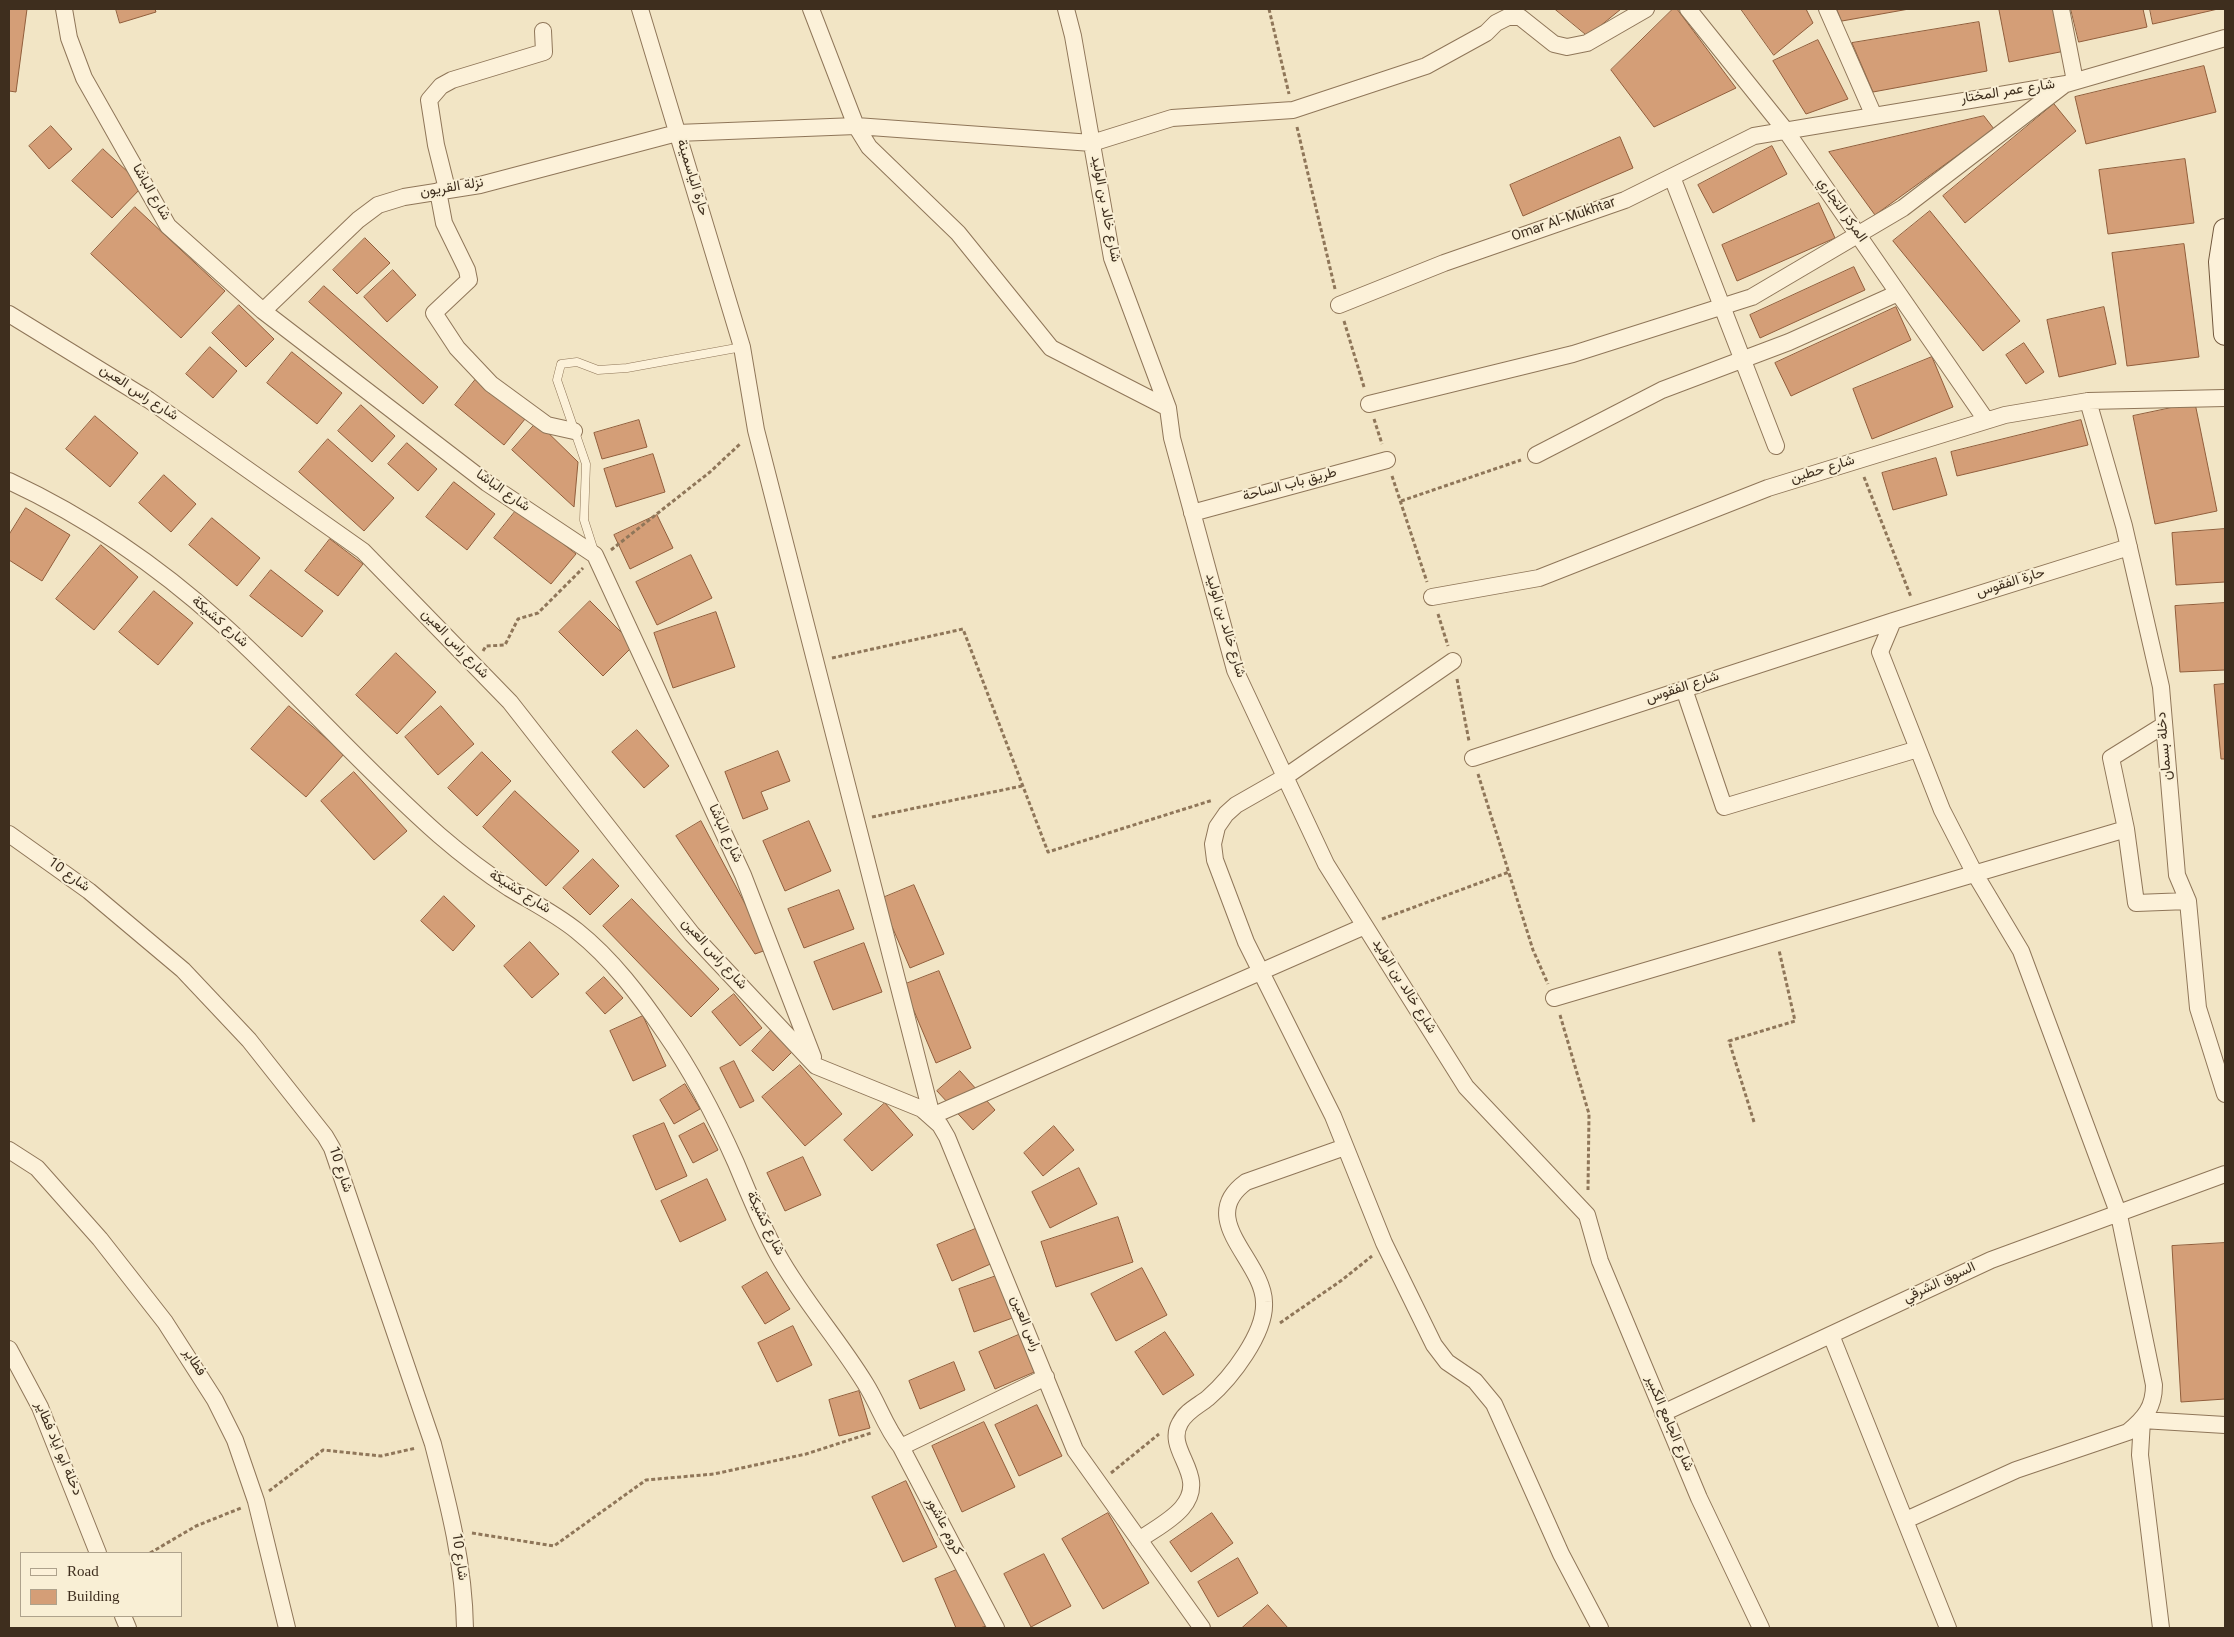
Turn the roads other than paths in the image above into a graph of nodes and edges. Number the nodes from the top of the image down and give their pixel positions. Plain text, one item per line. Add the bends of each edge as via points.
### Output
1 (64, 9) edge
2 (640, 9) edge
3 (811, 9) edge
4 (1066, 9) edge
5 (1646, 9) edge
6 (1688, 9) edge
7 (1827, 9) edge
8 (2061, 9) edge
9 (543, 31) dead end
10 (2225, 38) edge
11 (2070, 82) junction
12 (1874, 116) junction
13 (856, 126) junction
14 (1786, 130) junction
15 (677, 133) junction
16 (1092, 142) junction
17 (1672, 177) junction
18 (443, 190) junction
19 (2225, 230) edge
20 (1857, 234) junction
21 (1898, 293) junction
22 (1339, 305) dead end
23 (1721, 306) junction
24 (263, 311) junction
25 (9, 314) edge
26 (2225, 334) edge
27 (742, 347) junction
28 (1742, 360) junction
29 (2225, 398) edge
30 (2088, 401) junction
31 (1369, 404) dead end
32 (1168, 408) junction
33 (1986, 420) junction
34 (574, 431) junction
35 (1776, 446) dead end
36 (1536, 456) road end
37 (1387, 460) dead end
38 (9, 482) edge
39 (1192, 513) junction
40 (2129, 547) junction
41 (595, 555) junction
42 (1432, 597) dead end
43 (1893, 620) junction
44 (1453, 661) dead end
45 (1684, 689) junction
46 (2164, 726) junction
47 (1918, 749) junction
48 (1473, 758) dead end
49 (1285, 777) junction
50 (2126, 828) junction
51 (9, 834) edge
52 (1975, 874) junction
53 (2188, 901) junction
54 (1365, 926) junction
55 (1261, 972) junction
56 (1554, 998) dead end
57 (816, 1066) junction
58 (2225, 1094) edge
59 (932, 1116) junction
60 (1345, 1147) junction
61 (9, 1150) edge
62 (2225, 1174) edge
63 (1587, 1215) joint
64 (2119, 1215) junction
65 (1831, 1335) junction
66 (9, 1349) edge
67 (1046, 1377) junction
68 (1664, 1413) junction
69 (2142, 1420) junction
70 (2225, 1425) edge
71 (886, 1429) joint
72 (901, 1447) junction
73 (1906, 1520) junction
74 (1139, 1540) junction
75 (98, 1552) edge
76 (287, 1628) edge
77 (465, 1628) edge
78 (996, 1628) edge
79 (1202, 1628) edge
80 (1600, 1628) edge
81 (1761, 1628) edge
82 (1948, 1628) edge
83 (2162, 1628) edge

1 - 24 street, شارع الباشا via 69,38 84,78 168,226
2 - 15 street, حارة الياسمينة
3 - 13 street
4 - 16 street, شارع خالد بن الوليد
5 - 16 street via 1587,43 1567,47 1554,44 1520,17 1508,17 1426,66 1293,110 1172,118
6 - 14 street, المركز التجاري
7 - 12 street
8 - 11 street
9 - 18 street via 544,52 452,80 441,86 429,100
10 - 11 street, شارع عمر المختار
11 - 12 street, شارع عمر المختار
11 - 20 street via 1903,208
12 - 14 street, شارع عمر المختار
13 - 15 street, نزلة القريون
13 - 16 street, نزلة القريون
13 - 32 street via 876,154 958,233 1051,348
14 - 17 street, Omar Al-Mukhtar via 1754,136
14 - 20 street, المركز التجاري
15 - 18 street, نزلة القريون via 480,185
15 - 27 street, حارة الياسمينة
16 - 32 street, شارع خالد بن الوليد via 1112,258
17 - 22 street, Omar Al-Mukhtar via 1624,200 1444,263
17 - 23 street
18 - 24 street, نزلة القريون via 391,200 366,213
18 - 34 street via 444,223 469,280 434,312 457,348 491,384 547,425
19 - 26 main road via 2220,262
20 - 21 street, المركز التجاري
20 - 23 street via 1752,296
21 - 28 street
21 - 33 street, المركز التجاري
23 - 28 street
23 - 31 street via 1573,354
24 - 41 street, شارع الباشا via 487,483
25 - 57 street, شارع راس العين via 149,400 363,551 510,702 692,934
27 - 34 lane via 627,368 598,370 577,362 561,364 557,380
27 - 59 street, حارة الياسمينة via 756,430
28 - 35 street
28 - 36 street via 1662,390
29 - 30 street, شارع حطين
30 - 33 street, شارع حطين
30 - 40 street, دخلة بسمان
32 - 39 street, شارع خالد بن الوليد via 1172,438
33 - 42 street, شارع حطين via 1768,488 1539,578
34 - 41 lane via 586,464 584,520
37 - 39 street, طريق باب الساحة
38 - 71 street, شارع كشيكة via 75,515 170,581 250,650 370,771 438,834 488,873 571,926 605,956 641,999 681,1057 723,1134 779,1257 867,1386 881,1411
39 - 49 street, شارع خالد بن الوليد via 1235,670
40 - 43 street, حارة الفقوس
40 - 46 street, دخلة بسمان via 2161,687
41 - 57 street, شارع الباشا via 743,875
43 - 45 street, شارع الفقوس
43 - 47 street via 1880,652
44 - 49 street
45 - 47 street via 1724,806
45 - 48 street, شارع الفقوس
46 - 50 street via 2111,758
46 - 53 street, دخلة بسمان via 2177,875
47 - 52 street via 1942,810
49 - 54 street, شارع خالد بن الوليد via 1326,864
49 - 55 street via 1226,814 1217,828 1213,844 1215,860
50 - 52 street
50 - 53 street via 2136,903
51 - 77 street, شارع 10 via 96,896 183,970 249,1040 326,1136 433,1444 454,1531
52 - 56 street
52 - 64 street via 2021,951
53 - 58 street, دخلة بسمان via 2198,1008
54 - 55 street
54 - 63 street, شارع خالد بن الوليد via 1466,1087
55 - 59 street
55 - 60 street
57 - 59 street, راس العين via 914,1105
59 - 67 street, راس العين via 947,1137
60 - 74 street via 1246,1182 1229,1200 1227,1221 1260,1283 1264,1297 1263,1322 1252,1345 1216,1390 1185,1415 1179,1424 1177,1441 1190,1470 1188,1498 1175,1515
60 - 80 street via 1384,1243 1439,1353 1475,1381 1494,1404 1561,1554
61 - 76 street, فطاير via 37,1168 100,1238 165,1322 219,1406 235,1440 256,1501
62 - 64 street, السوق الشرقي
63 - 68 street, شارع الجامع الكبير via 1600,1261
64 - 65 street, السوق الشرقي via 1991,1260
64 - 69 street via 2154,1385 2154,1397
65 - 68 street, السوق الشرقي
65 - 73 street
66 - 75 street, دخلة ابو اياد فطاير via 40,1407
67 - 72 street
67 - 74 street, راس العين via 1076,1450
68 - 81 street, شارع الجامع الكبير via 1699,1498
69 - 70 street
69 - 73 street via 2128,1432 2016,1470
69 - 83 street via 2140,1455
71 - 72 street, كروم عاشور
72 - 78 street, كروم عاشور
73 - 82 street
74 - 79 street, راس العين

